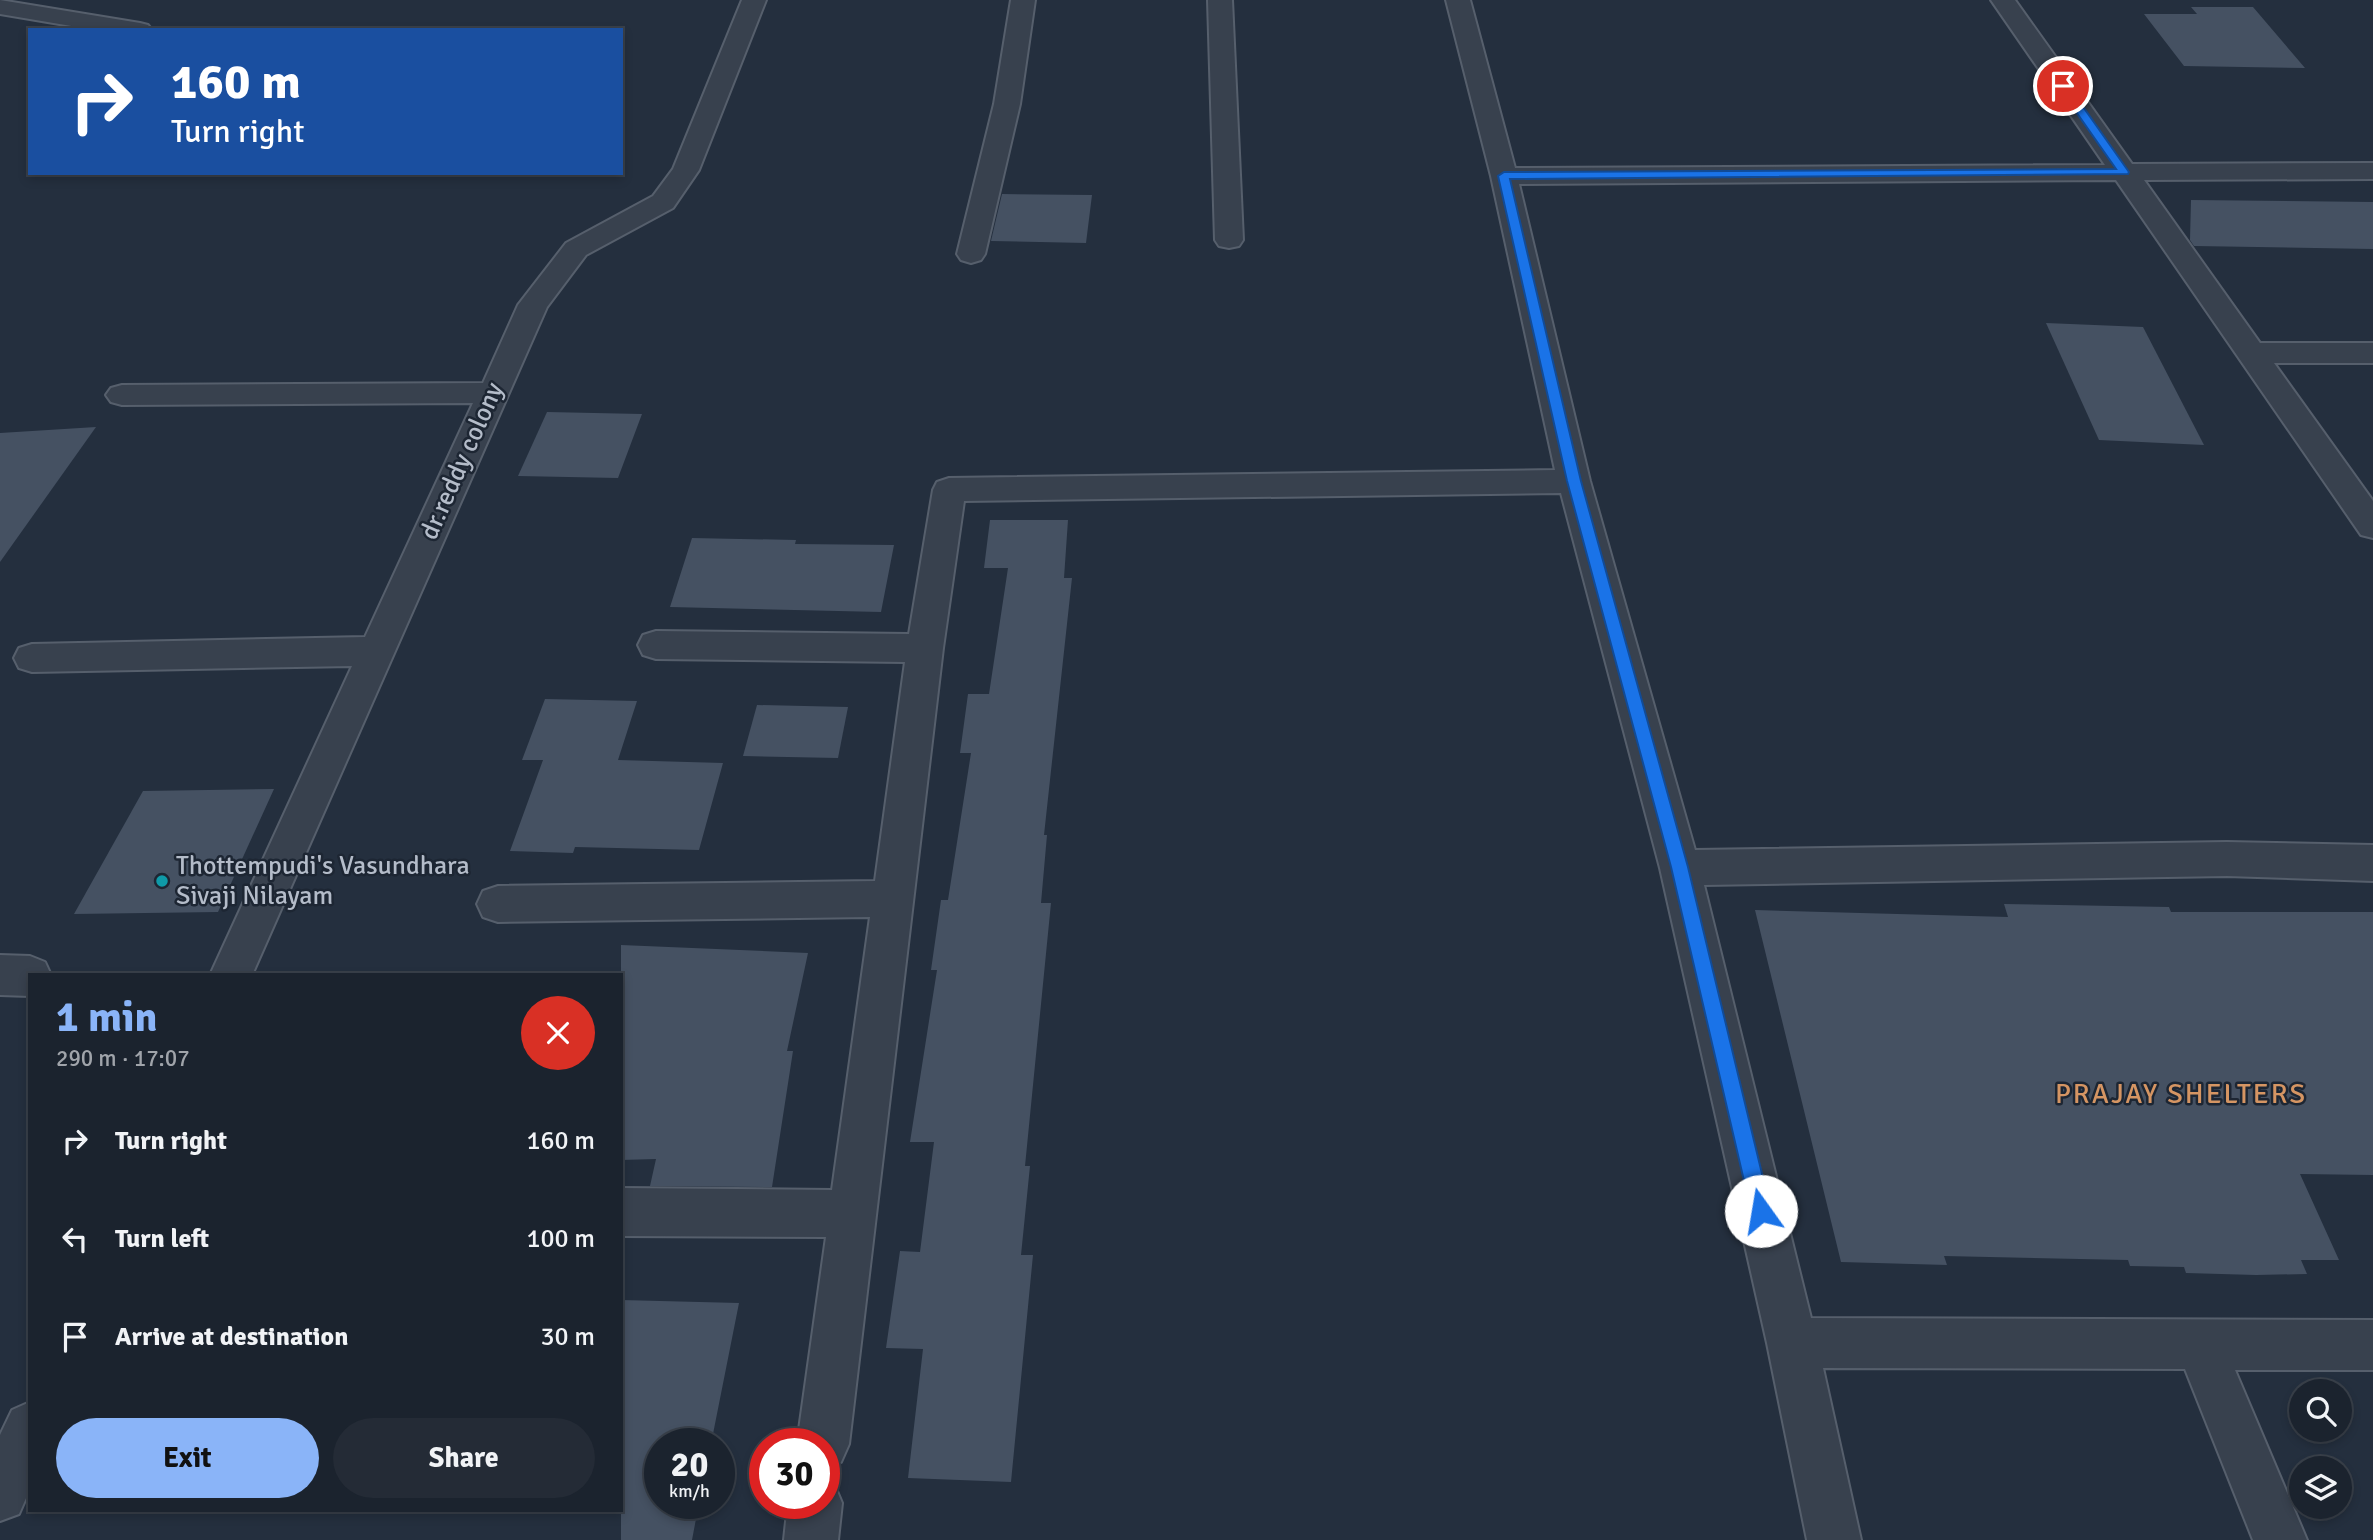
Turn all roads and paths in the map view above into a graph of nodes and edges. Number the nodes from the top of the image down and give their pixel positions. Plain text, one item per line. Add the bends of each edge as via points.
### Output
1 (754, 0) edge
2 (1023, 0) edge
3 (1220, 0) edge
4 (1458, 0) edge
5 (2003, 0) edge
6 (0, 7) edge
7 (128, 28) edge
8 (2124, 172) junction
9 (2373, 172) edge
10 (1504, 176) junction
11 (1229, 240) dead end
12 (971, 254) dead end
13 (2252, 353) junction
14 (2373, 353) edge
15 (493, 393) junction
16 (122, 395) dead end
17 (1574, 481) junction
18 (2373, 526) edge
19 (656, 645) dead end
20 (925, 648) junction
21 (377, 651) junction
22 (33, 658) dead end
23 (2373, 863) edge
24 (1680, 867) junction
25 (893, 900) junction
26 (498, 904) dead end
27 (233, 973) edge
28 (0, 975) edge
29 (28, 976) edge
30 (623, 1212) edge
31 (852, 1214) junction
32 (1792, 1343) junction
33 (2199, 1343) junction
34 (2373, 1345) edge
35 (825, 1428) edge
36 (28, 1432) edge
37 (0, 1495) edge
38 (813, 1519) edge
39 (811, 1540) edge
40 (1834, 1540) edge
41 (2280, 1540) edge

1 - 15 street, dr.reddy colony via 686,170 663,202 576,249 533,305
2 - 12 street via 1007,104
3 - 11 street
4 - 10 street
5 - 8 street
6 - 7 street
8 - 9 street
8 - 10 street
8 - 13 street
10 - 17 street
13 - 14 street
13 - 18 street
15 - 16 street
15 - 21 street, dr.reddy colony
17 - 20 street via 949,490
17 - 24 street
19 - 20 street
20 - 25 street
21 - 22 street
21 - 27 street, dr.reddy colony
23 - 24 street via 2227,859
24 - 32 street
25 - 26 street
25 - 31 street
28 - 29 street
30 - 31 street
31 - 35 street
32 - 33 street
32 - 40 street
33 - 34 street
33 - 41 street
36 - 37 street
38 - 39 street

